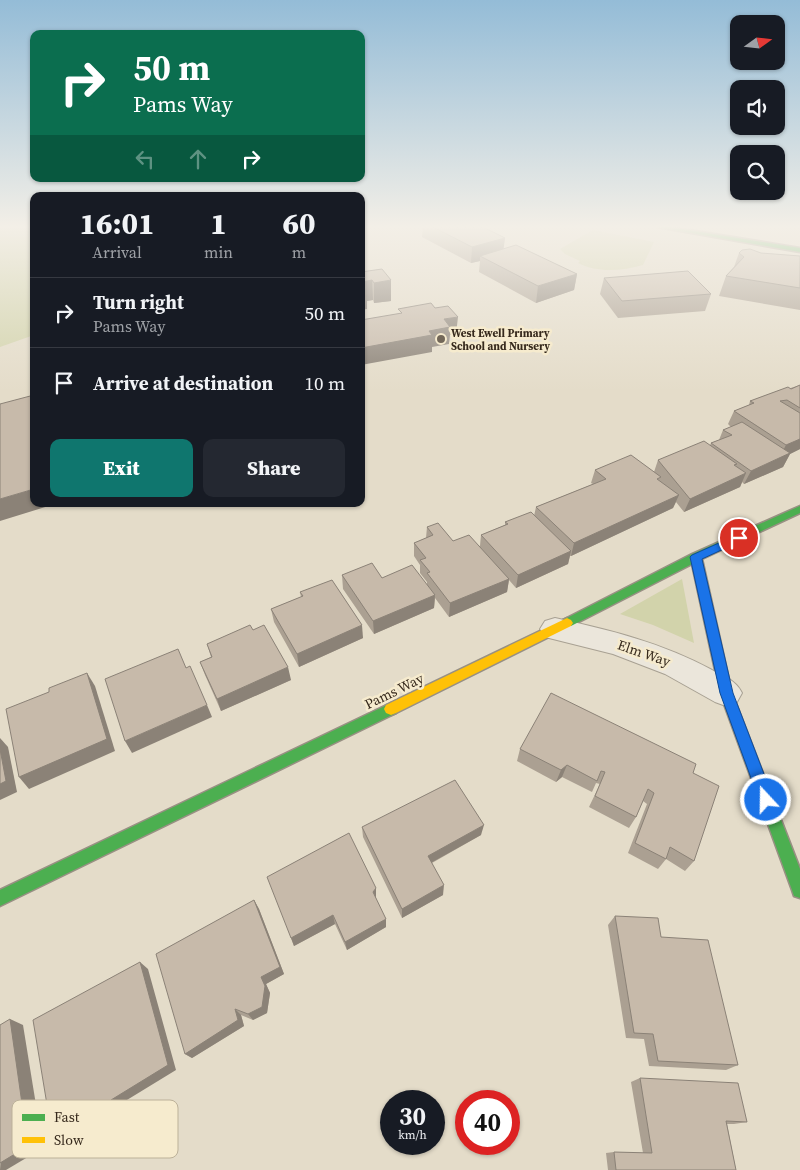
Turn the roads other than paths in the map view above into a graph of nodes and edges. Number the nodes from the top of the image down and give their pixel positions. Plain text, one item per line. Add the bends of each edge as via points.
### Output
1 (800, 508) edge
2 (696, 557) junction
3 (555, 630) junction
4 (726, 693) junction
5 (800, 890) edge
6 (0, 898) edge

1 - 2 street, Pams Way
2 - 3 street, Pams Way
2 - 4 street
3 - 4 street, Elm Way via 616,643 676,665
3 - 6 street, Pams Way
4 - 5 street

